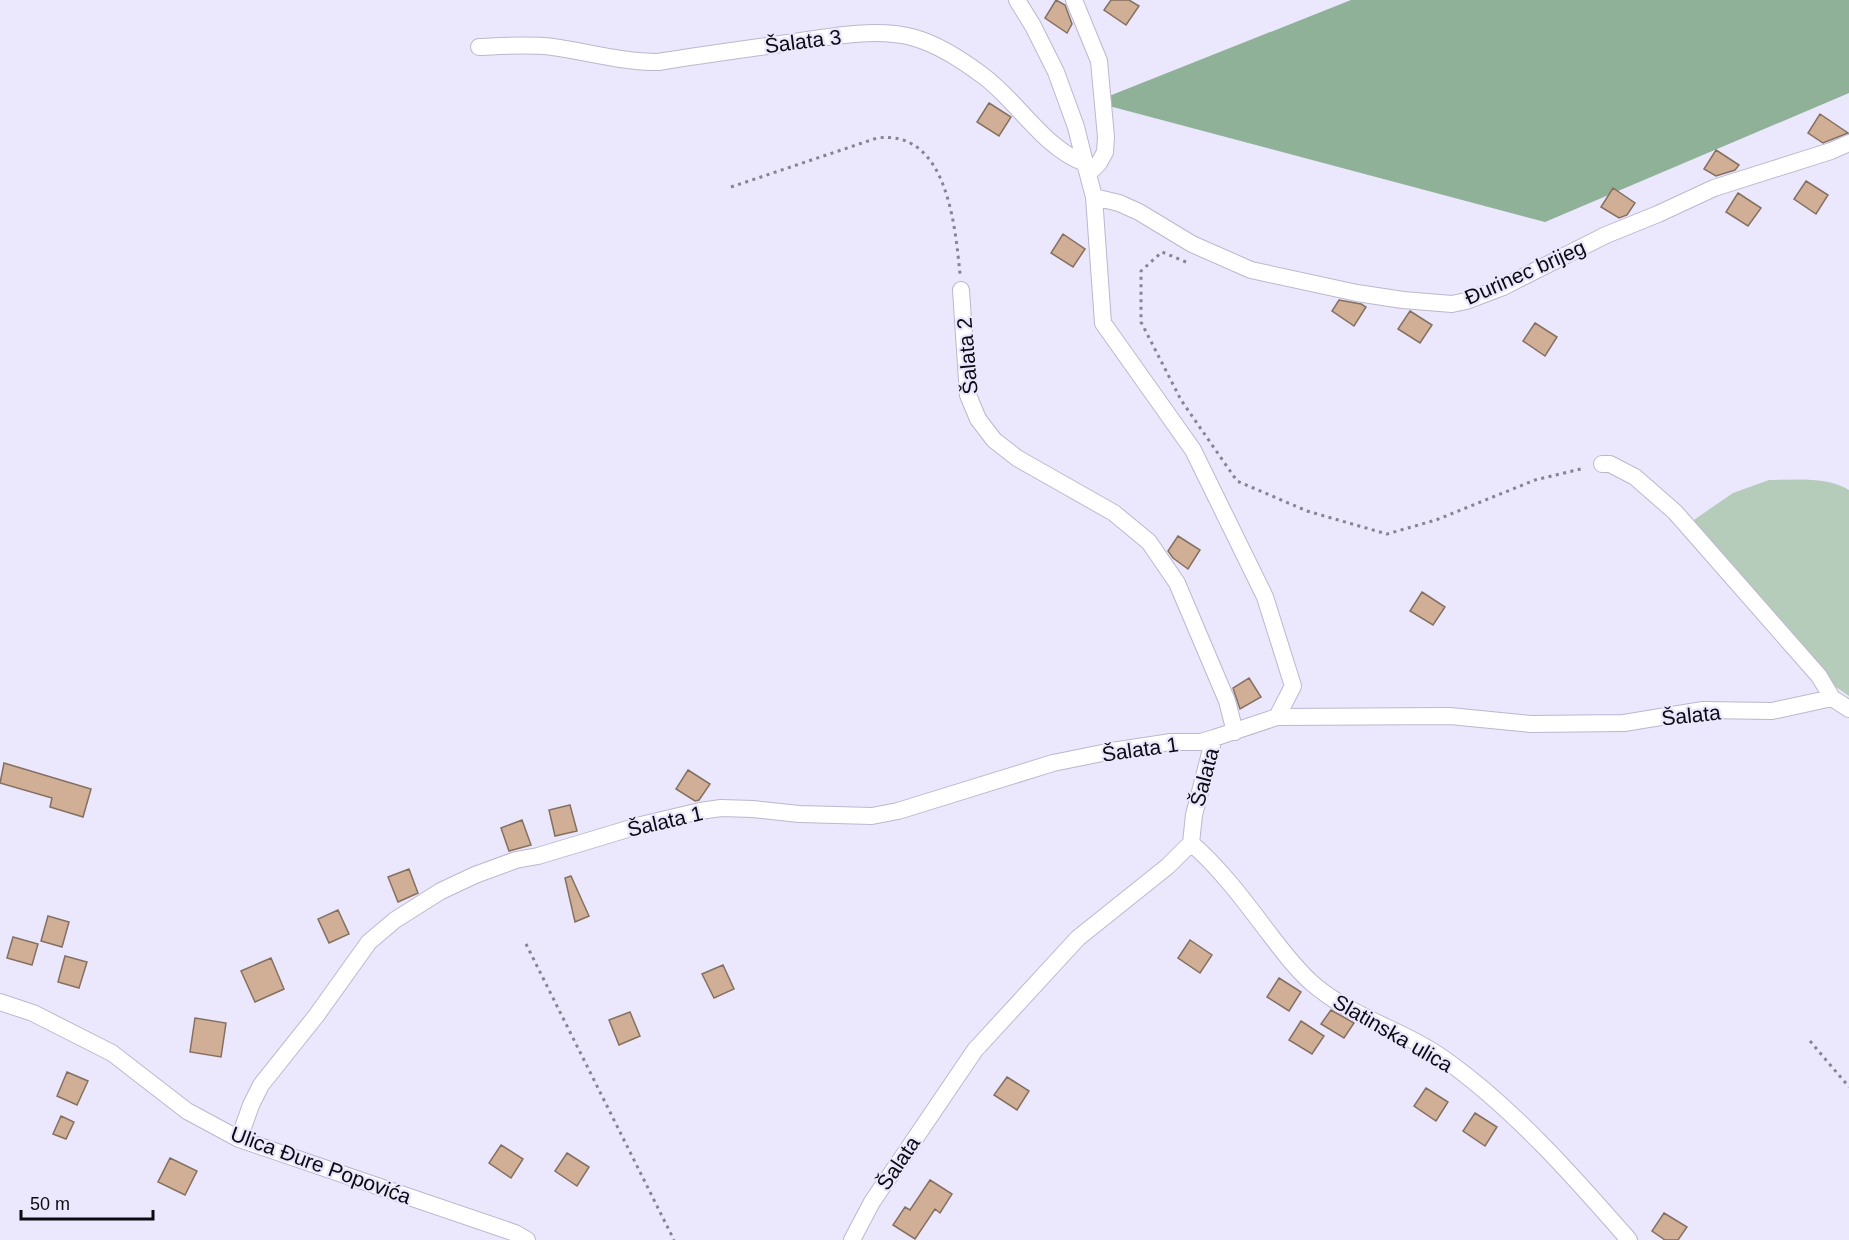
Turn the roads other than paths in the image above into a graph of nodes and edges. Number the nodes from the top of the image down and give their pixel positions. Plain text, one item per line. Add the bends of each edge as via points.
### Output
1 (1017, 0) edge
2 (1074, 0) edge
3 (479, 47) dead end
4 (1849, 142) edge
5 (1087, 168) junction
6 (1094, 197) junction
7 (961, 290) road end
8 (1602, 464) road end
9 (1832, 698) junction
10 (1849, 710) edge
11 (1277, 717) junction
12 (1235, 732) junction
13 (1214, 738) junction
14 (1191, 843) junction
15 (0, 1002) edge
16 (239, 1139) junction
17 (527, 1240) edge
18 (852, 1240) edge
19 (1629, 1240) edge

1 - 5 street via 1056,72
2 - 5 street via 1100,61 1106,136 1105,152 1099,163
3 - 5 street, Šalata 3 via 551,47 632,62 657,62 826,37 878,33 914,38 954,55 985,77 1055,145
4 - 6 street, Đurinec brijeg via 1714,188 1606,235 1503,287 1452,304 1357,293 1251,270 1192,244 1139,212
5 - 6 street
6 - 11 street via 1103,323 1193,450 1265,597 1293,686
7 - 12 street, Šalata 2 via 968,394 978,419 994,440 1017,458 1114,513 1149,542 1177,584 1227,701
8 - 9 street via 1635,477 1675,512 1819,676
9 - 10 street
9 - 11 street, Šalata via 1772,711 1703,710 1624,723
11 - 12 street, Šalata
12 - 13 street, Šalata
13 - 14 street, Šalata via 1194,815
13 - 16 street, Šalata 1 via 1053,763 872,816 721,808 700,811 516,860 475,875 395,920 369,942 261,1084
14 - 18 street, Šalata via 1078,938 975,1050 872,1202
14 - 19 street, Slatinska ulica via 1228,880 1303,976 1345,1008 1447,1060 1503,1107
15 - 16 street, Ulica Đure Popovića via 33,1013 112,1053 187,1111
16 - 17 street, Ulica Đure Popovića

